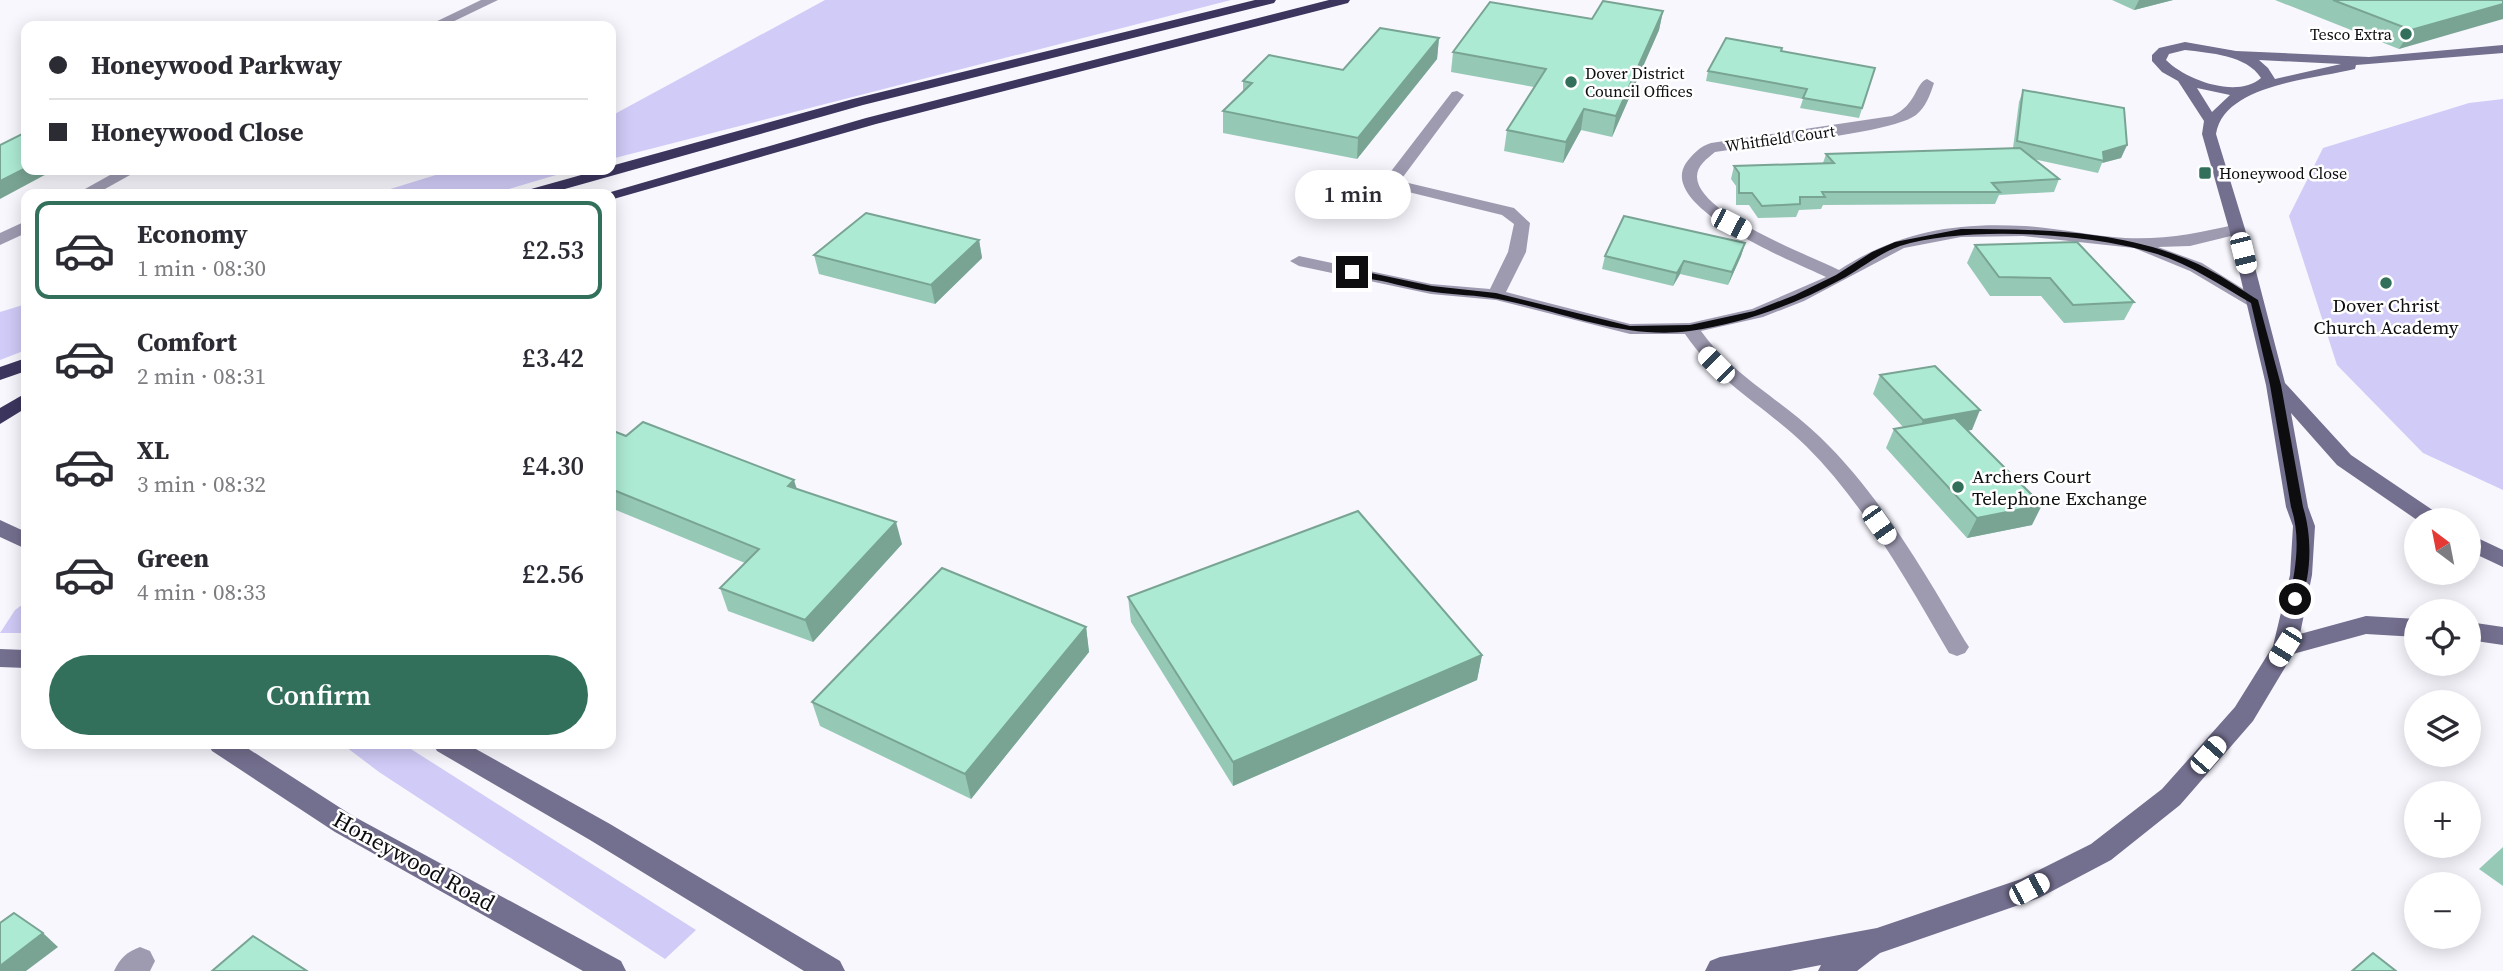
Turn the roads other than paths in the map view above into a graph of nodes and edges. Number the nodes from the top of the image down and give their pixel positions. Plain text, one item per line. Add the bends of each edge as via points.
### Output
1 (492, 0) edge
2 (1270, 0) edge
3 (1344, 0) edge
4 (445, 21) edge
5 (2503, 49) edge
6 (2233, 55) junction
7 (2369, 61) junction
8 (2184, 79) junction
9 (1927, 83) dead end
10 (2264, 85) junction
11 (2243, 90) junction
12 (1457, 95) dead end
13 (2211, 121) junction
14 (616, 170) edge
15 (121, 175) edge
16 (598, 175) edge
17 (95, 189) edge
18 (548, 189) edge
19 (616, 194) edge
20 (21, 229) edge
21 (2237, 229) junction
22 (0, 240) edge
23 (2126, 243) junction
24 (1299, 261) dead end
25 (1840, 277) junction
26 (1496, 295) junction
27 (2255, 302) junction
28 (1690, 328) junction
29 (2276, 385) junction
30 (21, 403) edge
31 (0, 418) edge
32 (2414, 508) edge
33 (0, 528) edge
34 (21, 538) edge
35 (2482, 548) edge
36 (2503, 559) edge
37 (2404, 627) edge
38 (2481, 633) edge
39 (2503, 636) edge
40 (1957, 647) dead end
41 (2285, 647) junction
42 (0, 658) edge
43 (21, 659) edge
44 (229, 749) edge
45 (455, 749) edge
46 (1877, 941) junction
47 (611, 971) edge
48 (830, 971) edge
49 (1720, 971) edge
50 (1833, 971) edge

1 - 4 street
2 - 14 highway via 859,102
3 - 19 highway via 871,121
5 - 7 street
6 - 7 street
6 - 8 street via 2185,46 2159,55 2163,67
6 - 10 street via 2262,68 2268,79
7 - 10 street
8 - 11 street
8 - 13 street
9 - 25 street, Whitfield Court via 1923,99 1904,118 1711,148 1690,167 1688,177 1697,197 1715,213
10 - 11 street
11 - 13 street
12 - 26 street via 1390,183 1508,211 1522,223 1517,252
13 - 21 street via 2209,134
15 - 17 street
16 - 18 highway
20 - 22 street
21 - 23 street via 2190,241
21 - 27 street
23 - 25 street via 2023,231 1961,232 1898,244
23 - 27 street via 2196,267
24 - 26 street via 1432,289
25 - 28 street via 1757,313
26 - 28 street via 1630,329
27 - 29 street
28 - 40 street via 1704,353 1728,377 1785,416 1828,457 1921,586
29 - 32 street via 2344,460
29 - 41 street via 2304,526 2301,575
30 - 31 highway
33 - 34 street
35 - 36 street
37 - 41 street via 2366,625
38 - 39 street
41 - 46 street via 2244,713 2171,797 2101,852 2029,889
42 - 43 street
44 - 47 street, Honeywood Road via 344,824
45 - 48 street
46 - 49 street
46 - 50 street

